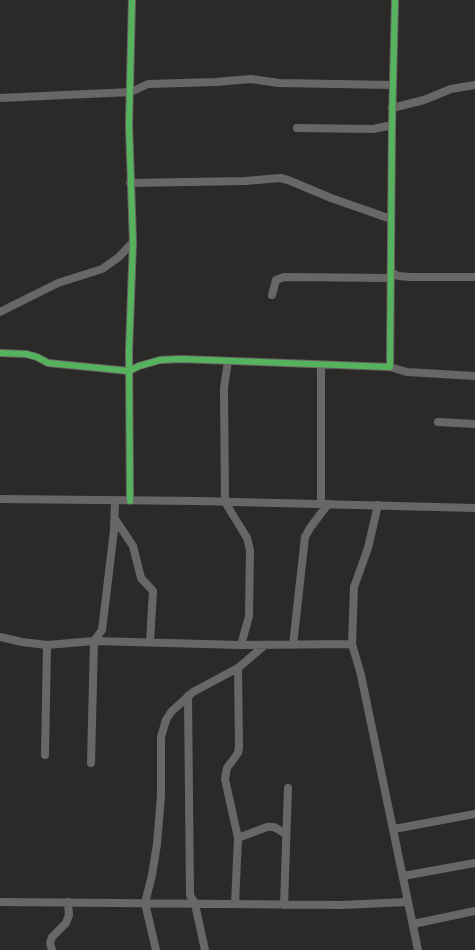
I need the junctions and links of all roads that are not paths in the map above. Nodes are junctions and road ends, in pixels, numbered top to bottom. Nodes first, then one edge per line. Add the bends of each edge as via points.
1 (132, 0) edge
2 (396, 0) edge
3 (393, 85) junction
4 (475, 85) edge
5 (131, 92) junction
6 (0, 98) edge
7 (392, 108) junction
8 (392, 125) junction
9 (297, 128) dead end
10 (130, 183) junction
11 (391, 219) junction
12 (132, 242) junction
13 (391, 275) junction
14 (475, 277) edge
15 (272, 295) dead end
16 (0, 312) edge
17 (0, 353) edge
18 (228, 361) junction
19 (321, 366) junction
20 (390, 367) junction
21 (129, 371) junction
22 (475, 376) edge
23 (438, 422) dead end
24 (475, 424) edge
25 (0, 499) edge
26 (116, 501) junction
27 (130, 501) junction
28 (225, 502) junction
29 (324, 504) junction
30 (378, 505) junction
31 (475, 508) edge
32 (115, 518) junction
33 (0, 637) edge
34 (94, 641) junction
35 (150, 642) junction
36 (352, 644) junction
37 (47, 645) junction
38 (241, 645) junction
39 (265, 645) junction
40 (294, 646) junction
41 (238, 668) junction
42 (188, 696) junction
43 (45, 755) dead end
44 (91, 763) dead end
45 (288, 788) dead end
46 (475, 814) edge
47 (394, 829) junction
48 (286, 834) junction
49 (238, 838) junction
50 (475, 863) edge
51 (403, 876) junction
52 (0, 902) edge
53 (68, 902) junction
54 (408, 902) junction
55 (145, 903) junction
56 (195, 904) junction
57 (235, 904) junction
58 (284, 905) junction
59 (475, 912) edge
60 (413, 924) junction
61 (52, 950) edge
62 (156, 950) edge
63 (205, 950) edge
64 (418, 950) edge

1 - 5 street
2 - 3 street
3 - 5 street via 279,83 251,79 148,84
3 - 7 street
4 - 7 street via 452,89 424,100
5 - 6 street
5 - 10 street
7 - 8 street
8 - 9 street via 373,129
8 - 11 street
10 - 11 street via 280,178
10 - 12 street
11 - 13 street
12 - 16 street via 119,257 102,269 58,283
12 - 21 street
13 - 14 street
13 - 15 street via 284,277 276,280
13 - 20 street
17 - 21 street via 26,354 44,362
18 - 19 street
18 - 21 street via 160,360
18 - 28 street via 224,388
19 - 20 street
19 - 29 street
20 - 22 street via 407,372
21 - 27 street
23 - 24 street
25 - 26 street
26 - 27 street
26 - 32 street
27 - 28 street
28 - 29 street
28 - 38 street via 247,538 250,550 249,616
29 - 30 street
29 - 40 street via 305,538
30 - 31 street
30 - 36 street via 368,548 354,587
32 - 34 street via 102,630
32 - 35 street via 133,546 141,578 153,591
33 - 37 street
34 - 35 street
34 - 37 street
34 - 44 street
35 - 38 street
36 - 40 street
36 - 47 street
37 - 43 street
38 - 39 street
39 - 40 street
39 - 41 street
41 - 42 street
41 - 49 street via 239,747 238,753 227,768 225,779
42 - 55 street via 171,712 163,729 157,844
42 - 56 street via 189,886
45 - 48 street
46 - 47 street
47 - 51 street
48 - 49 street via 280,829 267,827
48 - 58 street
49 - 57 street
50 - 51 street
51 - 54 street
52 - 53 street
53 - 55 street
53 - 61 street via 69,915 66,923 52,937
54 - 58 street
54 - 60 street
55 - 56 street
55 - 62 street
56 - 57 street
56 - 63 street
57 - 58 street
59 - 60 street
60 - 64 street

